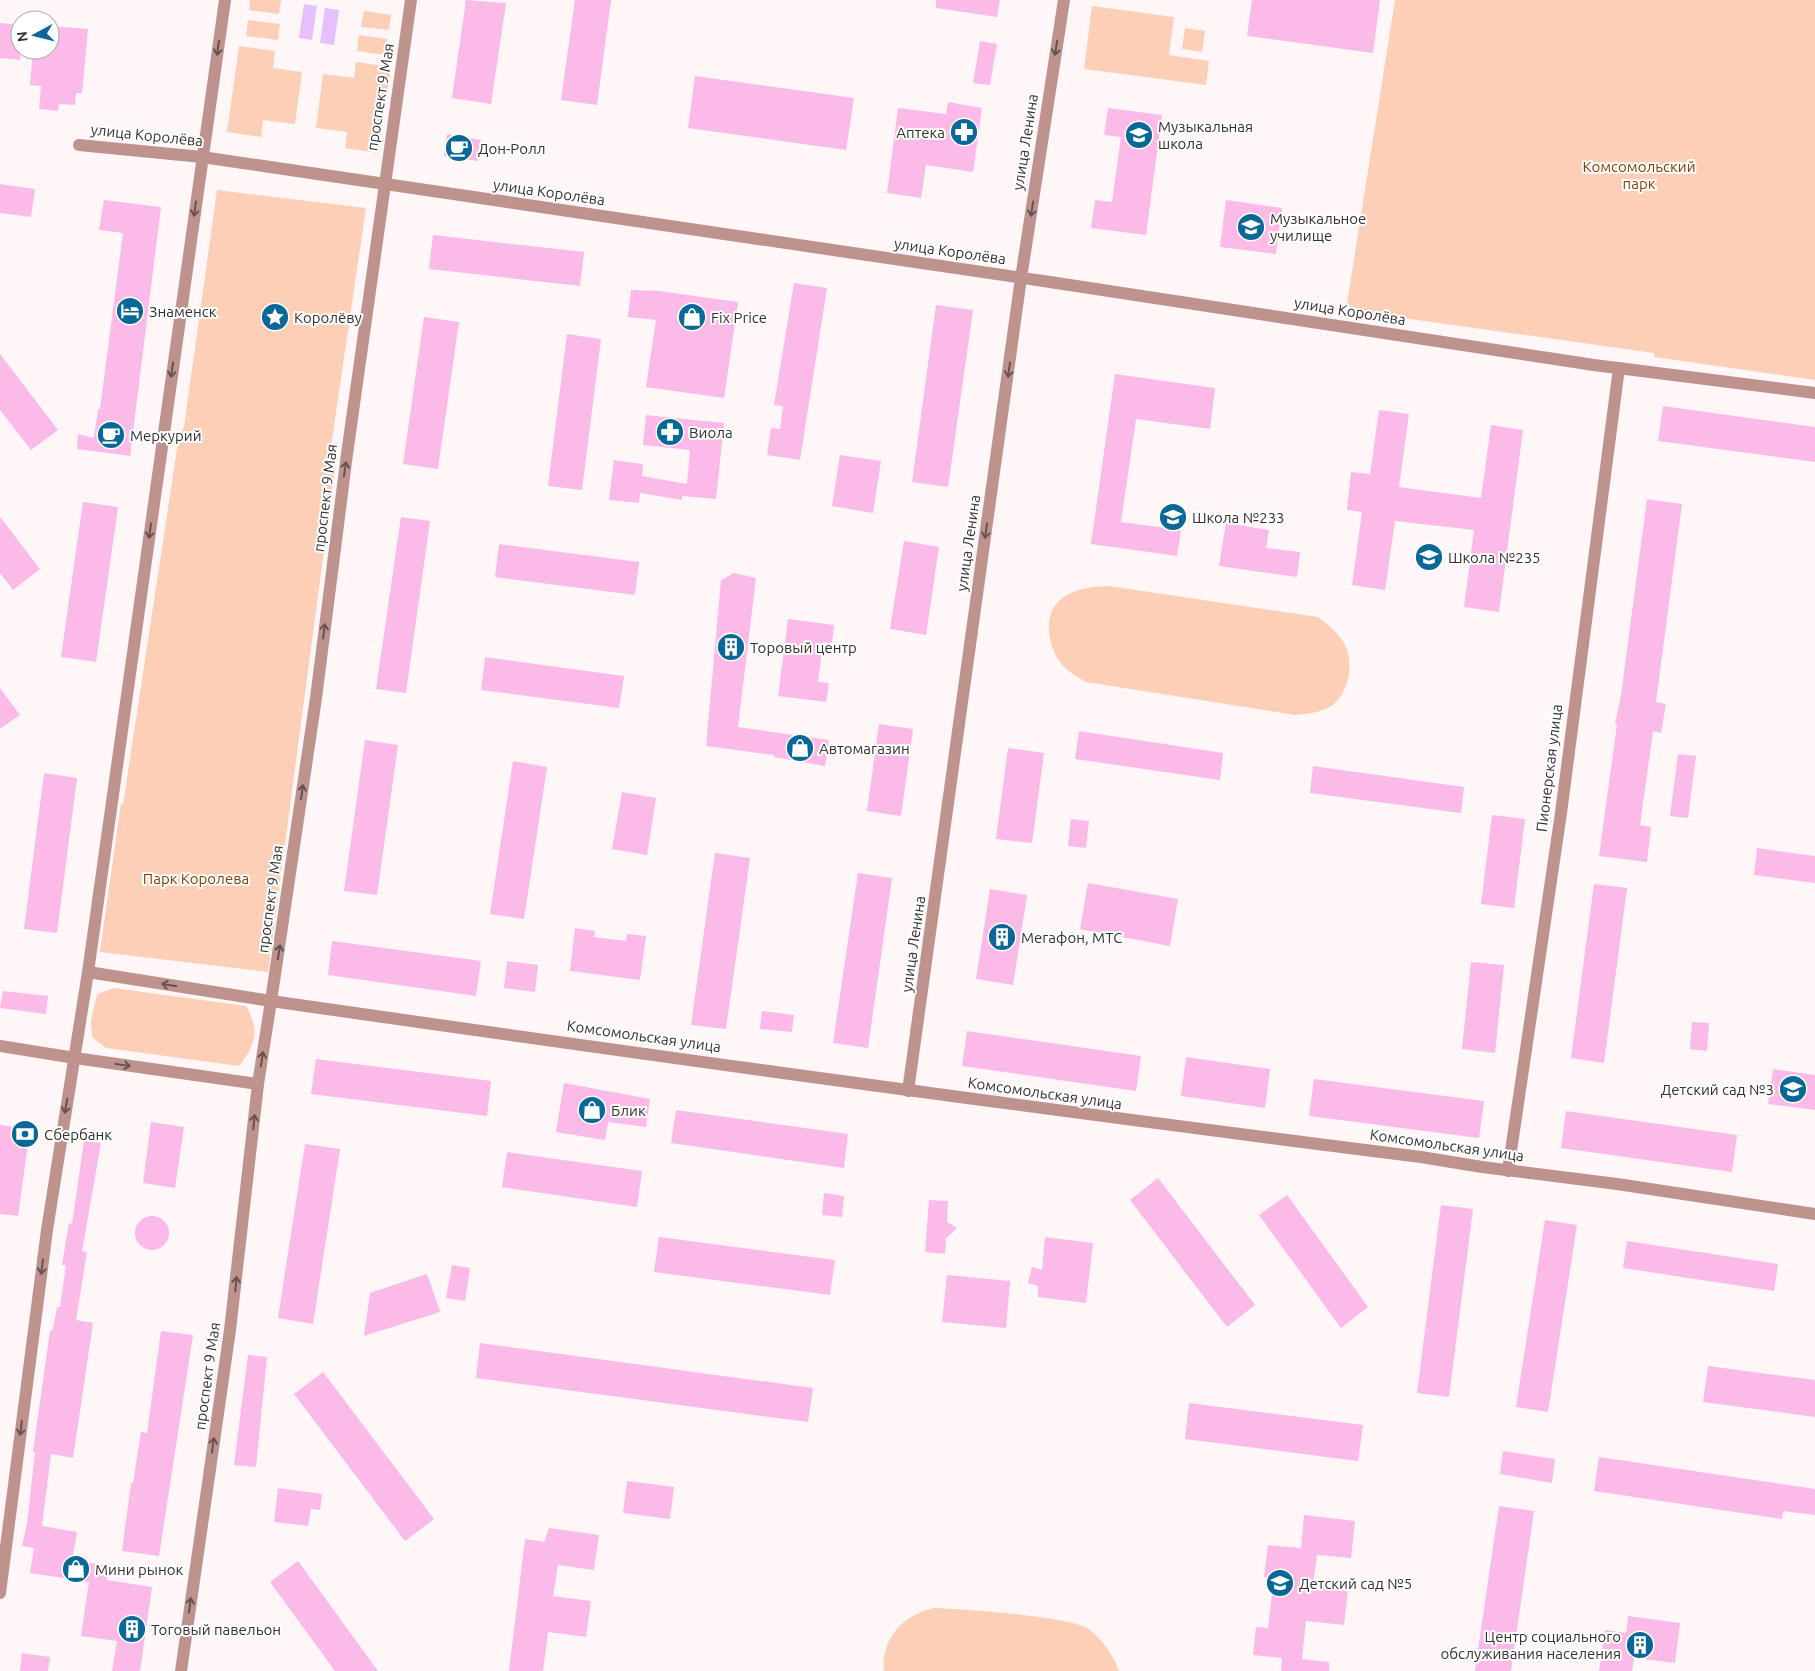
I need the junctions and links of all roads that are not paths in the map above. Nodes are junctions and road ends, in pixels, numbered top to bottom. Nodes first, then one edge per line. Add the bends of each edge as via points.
1 (224, 0) edge
2 (411, 0) edge
3 (1064, 0) edge
4 (79, 145) dead end
5 (202, 157) junction
6 (384, 184) junction
7 (1021, 278) junction
8 (1618, 368) junction
9 (1815, 393) edge
10 (88, 972) junction
11 (271, 1001) junction
12 (0, 1046) edge
13 (74, 1058) junction
14 (258, 1084) junction
15 (908, 1091) junction
16 (1508, 1171) junction
17 (1815, 1214) edge
18 (0, 1593) edge
19 (181, 1671) edge

1 -> 5 street
2 - 6 street, проспект 9 Мая
3 -> 7 street, улица Ленина
4 - 5 street, улица Королёва
5 - 6 street, улица Королёва
5 -> 10 street
6 - 7 street, улица Королёва
11 -> 6 street, проспект 9 Мая via 316,698
7 - 8 street, улица Королёва
7 -> 15 street, улица Ленина
8 - 9 street, улица Королёва
8 - 16 street, Пионерская улица via 1561,813
11 -> 10 street, Комсомольская улица
10 - 13 street
14 -> 11 street, проспект 9 Мая
11 - 15 street, Комсомольская улица
12 - 13 street
13 -> 14 street
13 -> 18 street via 47,1230
19 -> 14 street, проспект 9 Мая via 230,1330
15 - 16 street, Комсомольская улица
16 - 17 street, Комсомольская улица

